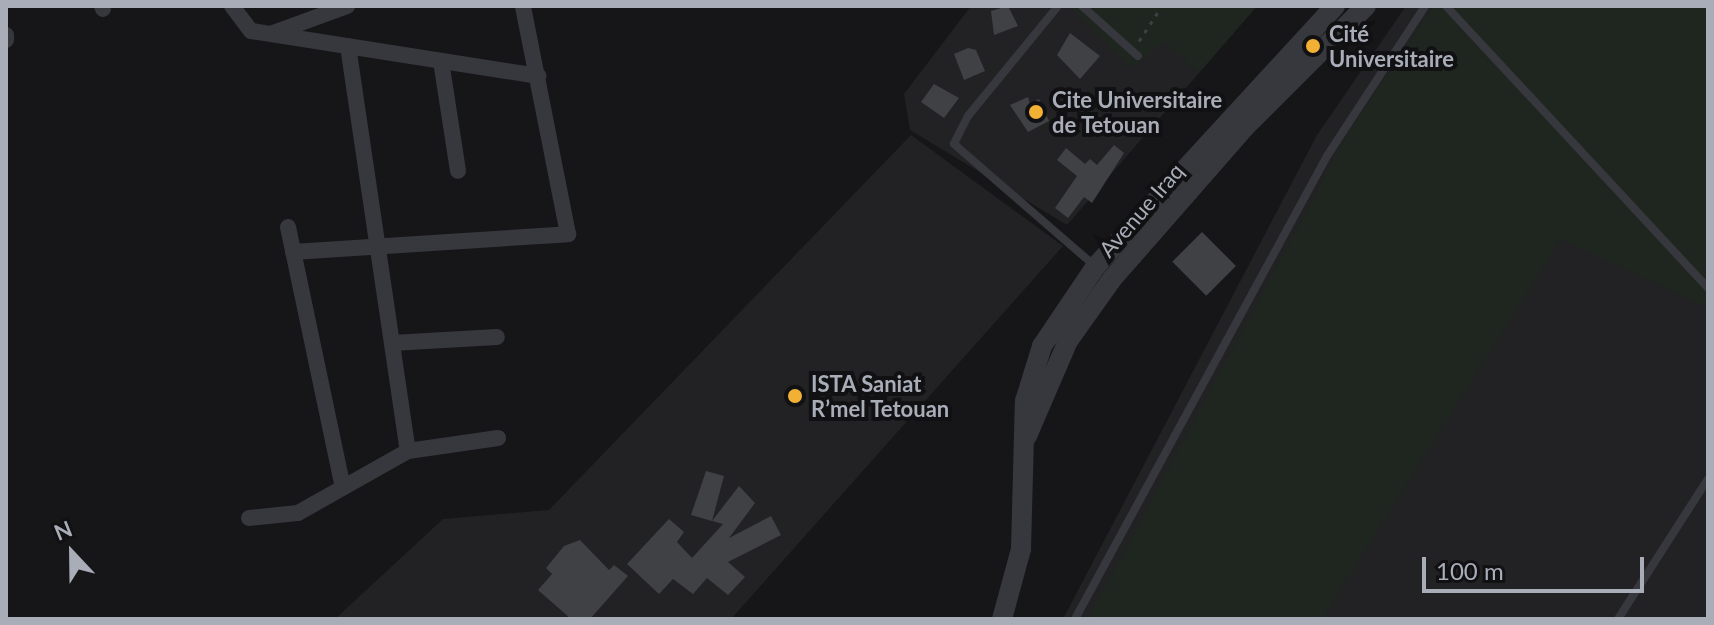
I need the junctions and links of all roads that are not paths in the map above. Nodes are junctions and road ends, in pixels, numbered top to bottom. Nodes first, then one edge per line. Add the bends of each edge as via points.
1 (232, 6) edge
2 (347, 6) edge
3 (523, 6) edge
4 (1058, 6) edge
5 (1082, 6) edge
6 (1335, 6) edge
7 (1366, 6) edge
8 (1425, 6) edge
9 (1446, 6) edge
10 (269, 34) junction
11 (348, 46) junction
12 (1134, 52) road end
13 (441, 61) junction
14 (538, 76) junction
15 (458, 171) dead end
16 (288, 227) dead end
17 (378, 247) junction
18 (293, 252) junction
19 (1096, 266) junction
20 (1708, 288) edge
21 (497, 337) dead end
22 (392, 343) junction
23 (498, 438) dead end
24 (1025, 439) junction
25 (408, 451) junction
26 (1708, 479) edge
27 (343, 487) junction
28 (249, 518) dead end
29 (1002, 619) edge
30 (1075, 619) edge
31 (1618, 619) edge

1 - 10 street via 251,31
2 - 10 street
3 - 14 street
4 - 19 lane via 968,116 954,144
5 - 12 lane
6 - 19 street, Avenue Iraq
7 - 24 street, Avenue Iraq via 1245,127 1112,279 1068,341
8 - 30 lane via 1327,156
9 - 20 lane
10 - 11 street
11 - 13 street
11 - 17 street
13 - 14 street
13 - 15 street
14 - 17 street via 568,234
16 - 18 street
17 - 18 street
17 - 22 street
18 - 27 street
19 - 24 street, Avenue Iraq via 1036,361 1025,401
21 - 22 street
22 - 25 street
23 - 25 street
24 - 29 street, Avenue Iraq via 1021,549
25 - 27 street
26 - 31 lane
27 - 28 street via 285,518

